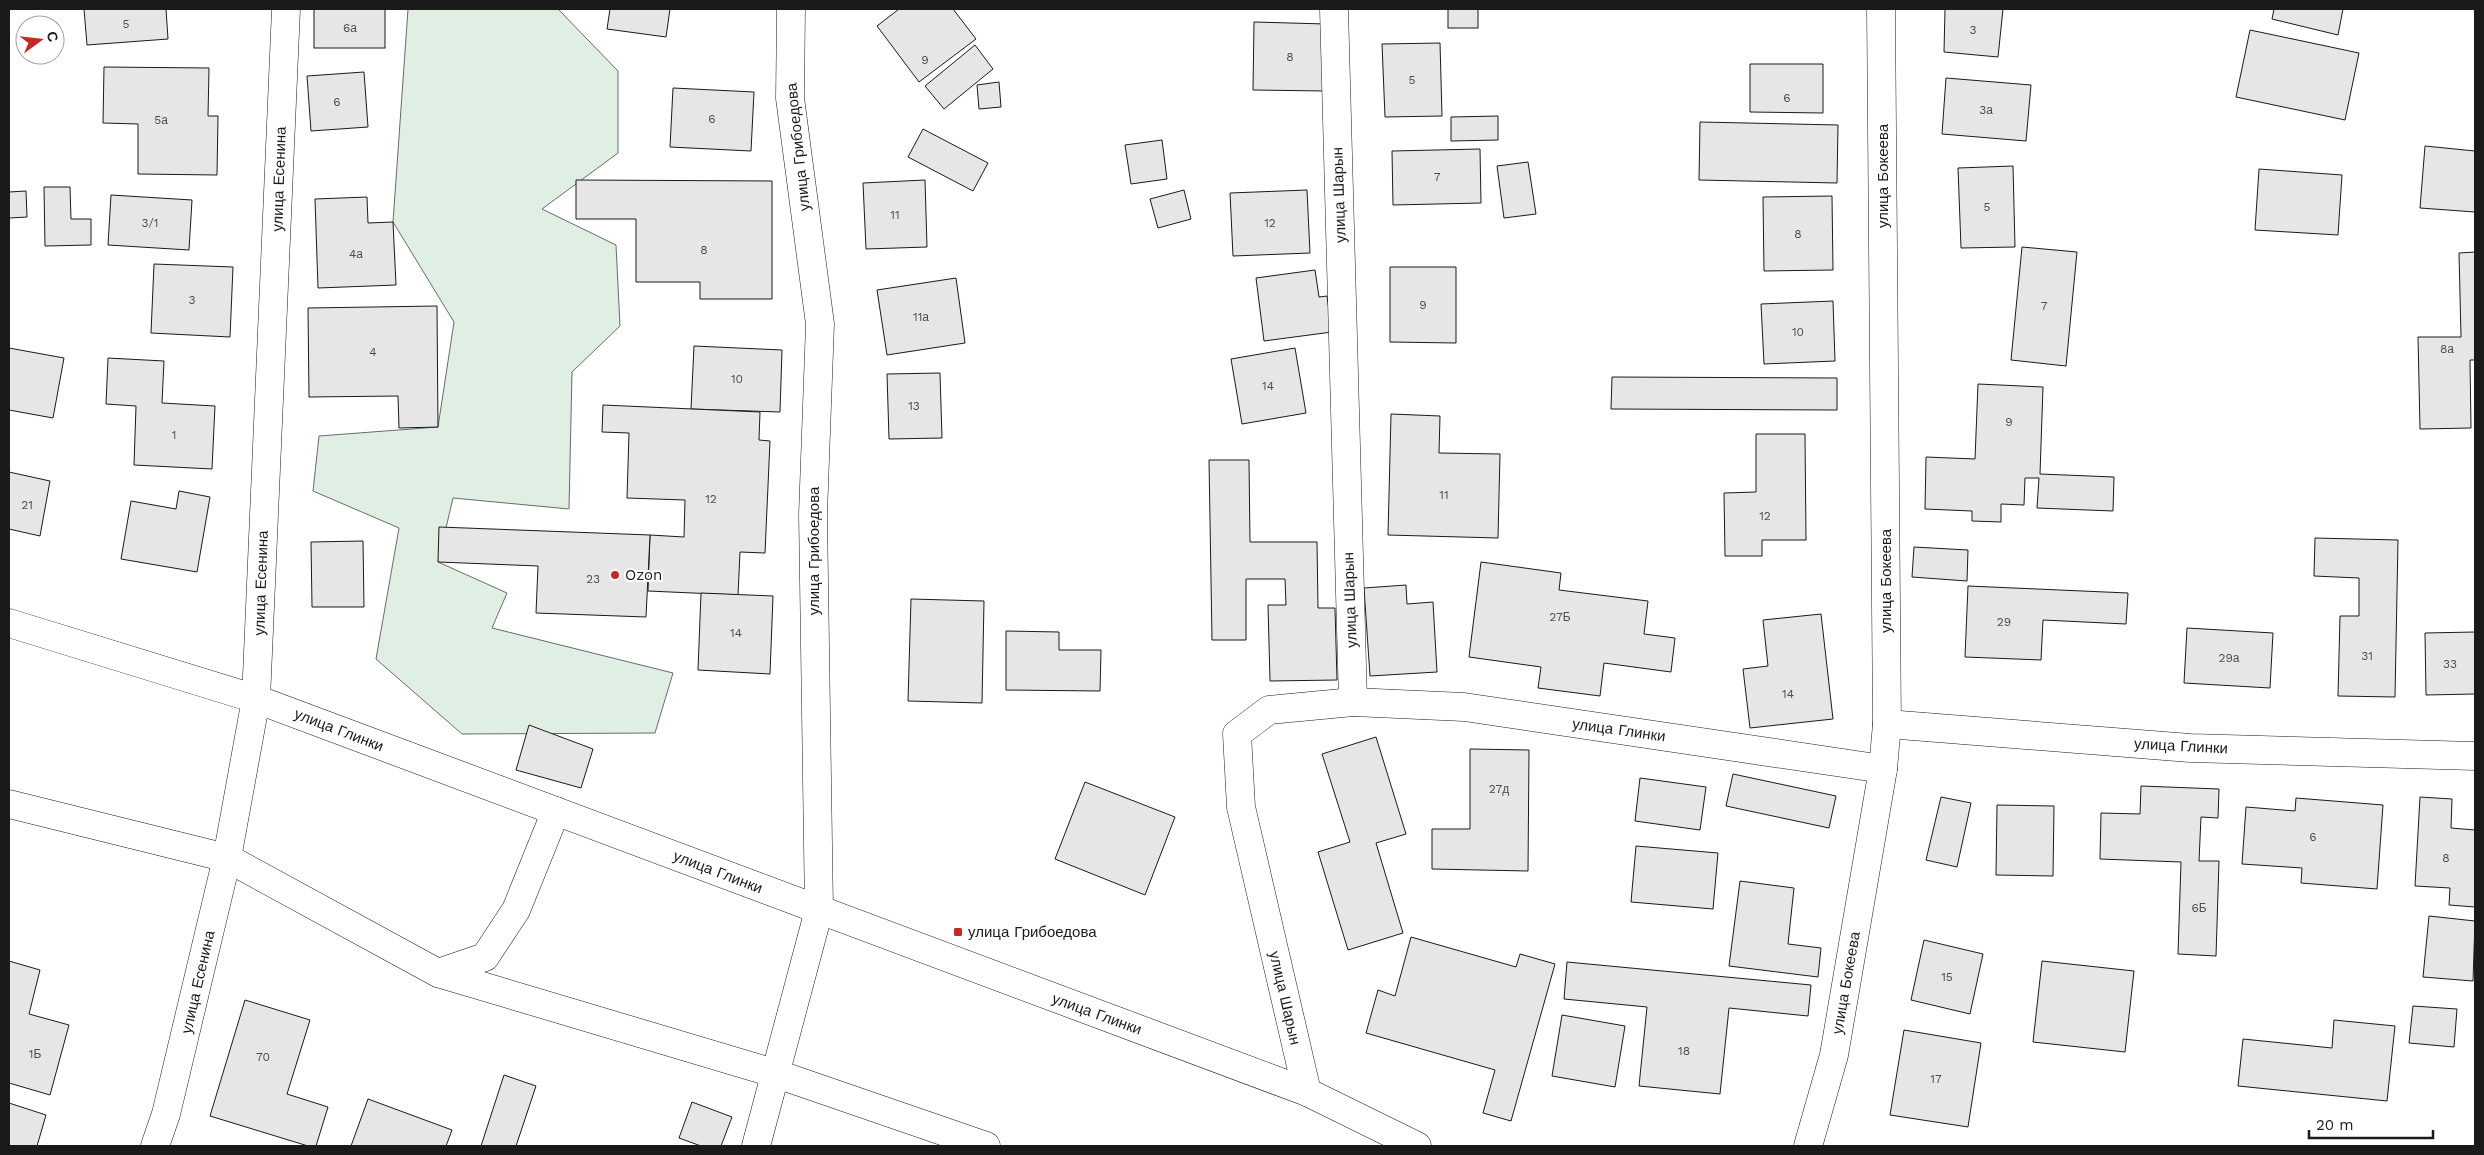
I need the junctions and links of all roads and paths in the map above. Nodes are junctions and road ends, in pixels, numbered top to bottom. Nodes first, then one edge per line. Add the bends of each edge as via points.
1 (286, 9) edge
2 (791, 9) edge
3 (1334, 9) edge
4 (1881, 9) edge
5 (9, 623) edge
6 (256, 699) junction
7 (1353, 702) junction
8 (1887, 724) junction
9 (2475, 756) edge
10 (1883, 769) junction
11 (9, 804) edge
12 (556, 811) junction
13 (227, 858) junction
14 (819, 910) junction
15 (438, 973) junction
16 (777, 1074) junction
17 (1307, 1092) junction
18 (155, 1146) edge
19 (756, 1146) edge
20 (986, 1146) edge
21 (1417, 1146) edge
22 (1808, 1146) edge

1 - 6 street, улица Есенина
2 - 14 street, улица Грибоедова via 790,98 820,324 813,514
3 - 7 street, улица Шарын
4 - 8 street, улица Бокеева
5 - 6 street, улица Глинки
6 - 12 street, улица Глинки
6 - 13 street, улица Есенина
7 - 10 street, улица Глинки via 1464,707
7 - 17 street, улица Шарын via 1269,710 1237,734 1241,807
8 - 9 street, улица Глинки via 2190,748
8 - 10 street, улица Бокеева
10 - 22 street, улица Бокеева via 1834,1056
11 - 13 street
12 - 14 street, улица Глинки
12 - 15 street via 516,910 485,957
13 - 15 street
13 - 18 street, улица Есенина via 166,1114
14 - 16 street, улица Грибоедова
14 - 17 street, улица Глинки
15 - 16 street
16 - 19 street, улица Грибоедова
16 - 20 street
17 - 21 street, улица Глинки

